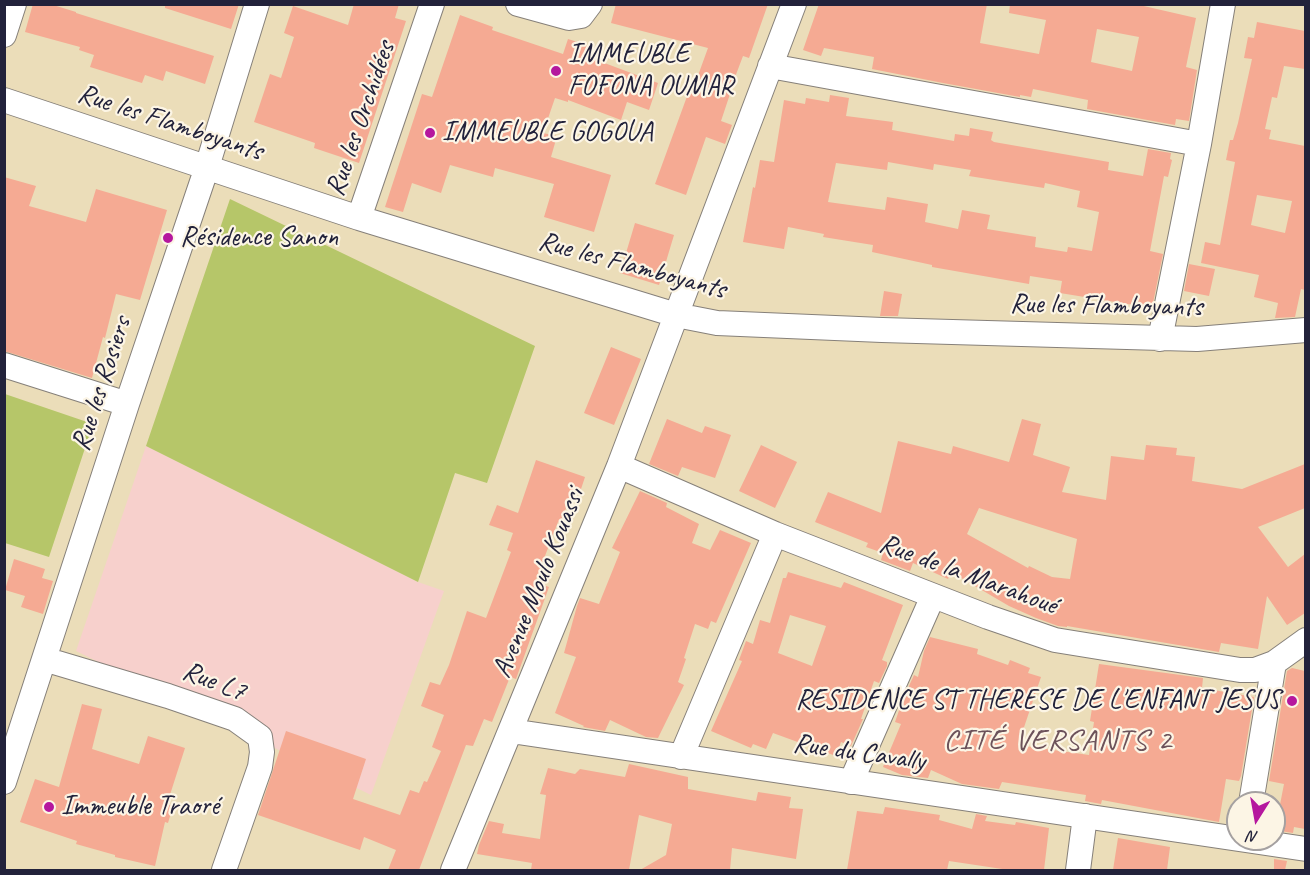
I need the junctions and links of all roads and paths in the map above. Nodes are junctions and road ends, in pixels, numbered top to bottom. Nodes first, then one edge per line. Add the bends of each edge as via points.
1 (14, 4) edge
2 (257, 4) edge
3 (432, 4) edge
4 (518, 4) edge
5 (590, 4) edge
6 (794, 4) edge
7 (1223, 4) edge
8 (4, 35) edge
9 (770, 66) junction
10 (4, 100) edge
11 (1198, 144) junction
12 (207, 166) junction
13 (359, 218) junction
14 (676, 315) junction
15 (1305, 330) edge
16 (1160, 339) junction
17 (4, 365) edge
18 (127, 404) junction
19 (619, 466) junction
20 (775, 534) junction
21 (933, 596) junction
22 (1305, 640) edge
23 (44, 659) junction
24 (1274, 663) junction
25 (511, 731) junction
26 (681, 757) junction
27 (4, 782) edge
28 (851, 782) junction
29 (1253, 791) edge
30 (1085, 816) junction
31 (1226, 837) edge
32 (1286, 846) edge
33 (1305, 849) edge
34 (224, 870) edge
35 (453, 870) edge
36 (1078, 870) edge

1 - 8 street
2 - 12 street, Rue les Rosiers
3 - 13 street, Rue les Orchidées
4 - 5 street via 569,18 581,16
6 - 9 street, Avenue Moulo Kouassi
7 - 11 street
9 - 11 street
9 - 14 street, Avenue Moulo Kouassi
10 - 12 street, Rue les Flamboyants
11 - 16 street
12 - 13 street, Rue les Flamboyants
12 - 18 street, Rue les Rosiers
13 - 14 street, Rue les Flamboyants
14 - 16 street, Rue les Flamboyants via 766,326
14 - 19 street, Avenue Moulo Kouassi
15 - 16 street, Rue les Flamboyants
17 - 18 street
18 - 23 street, Rue les Rosiers
19 - 20 street, Rue de la Marahoué
19 - 25 street, Avenue Moulo Kouassi
20 - 21 street, Rue de la Marahoué
20 - 26 street
21 - 24 street, Rue de la Marahoué via 1055,640 1240,670 1255,670
21 - 28 street
22 - 24 street, Rue de la Marahoué
23 - 27 street, Rue les Rosiers
23 - 34 street, Rue L7 via 224,715 260,737 260,767
24 - 29 street
25 - 26 street, Rue du Cavally
25 - 35 street, Avenue Moulo Kouassi
26 - 28 street, Rue du Cavally
28 - 30 street, Rue du Cavally
30 - 31 street, Rue du Cavally
30 - 36 street
32 - 33 street, Rue du Cavally

